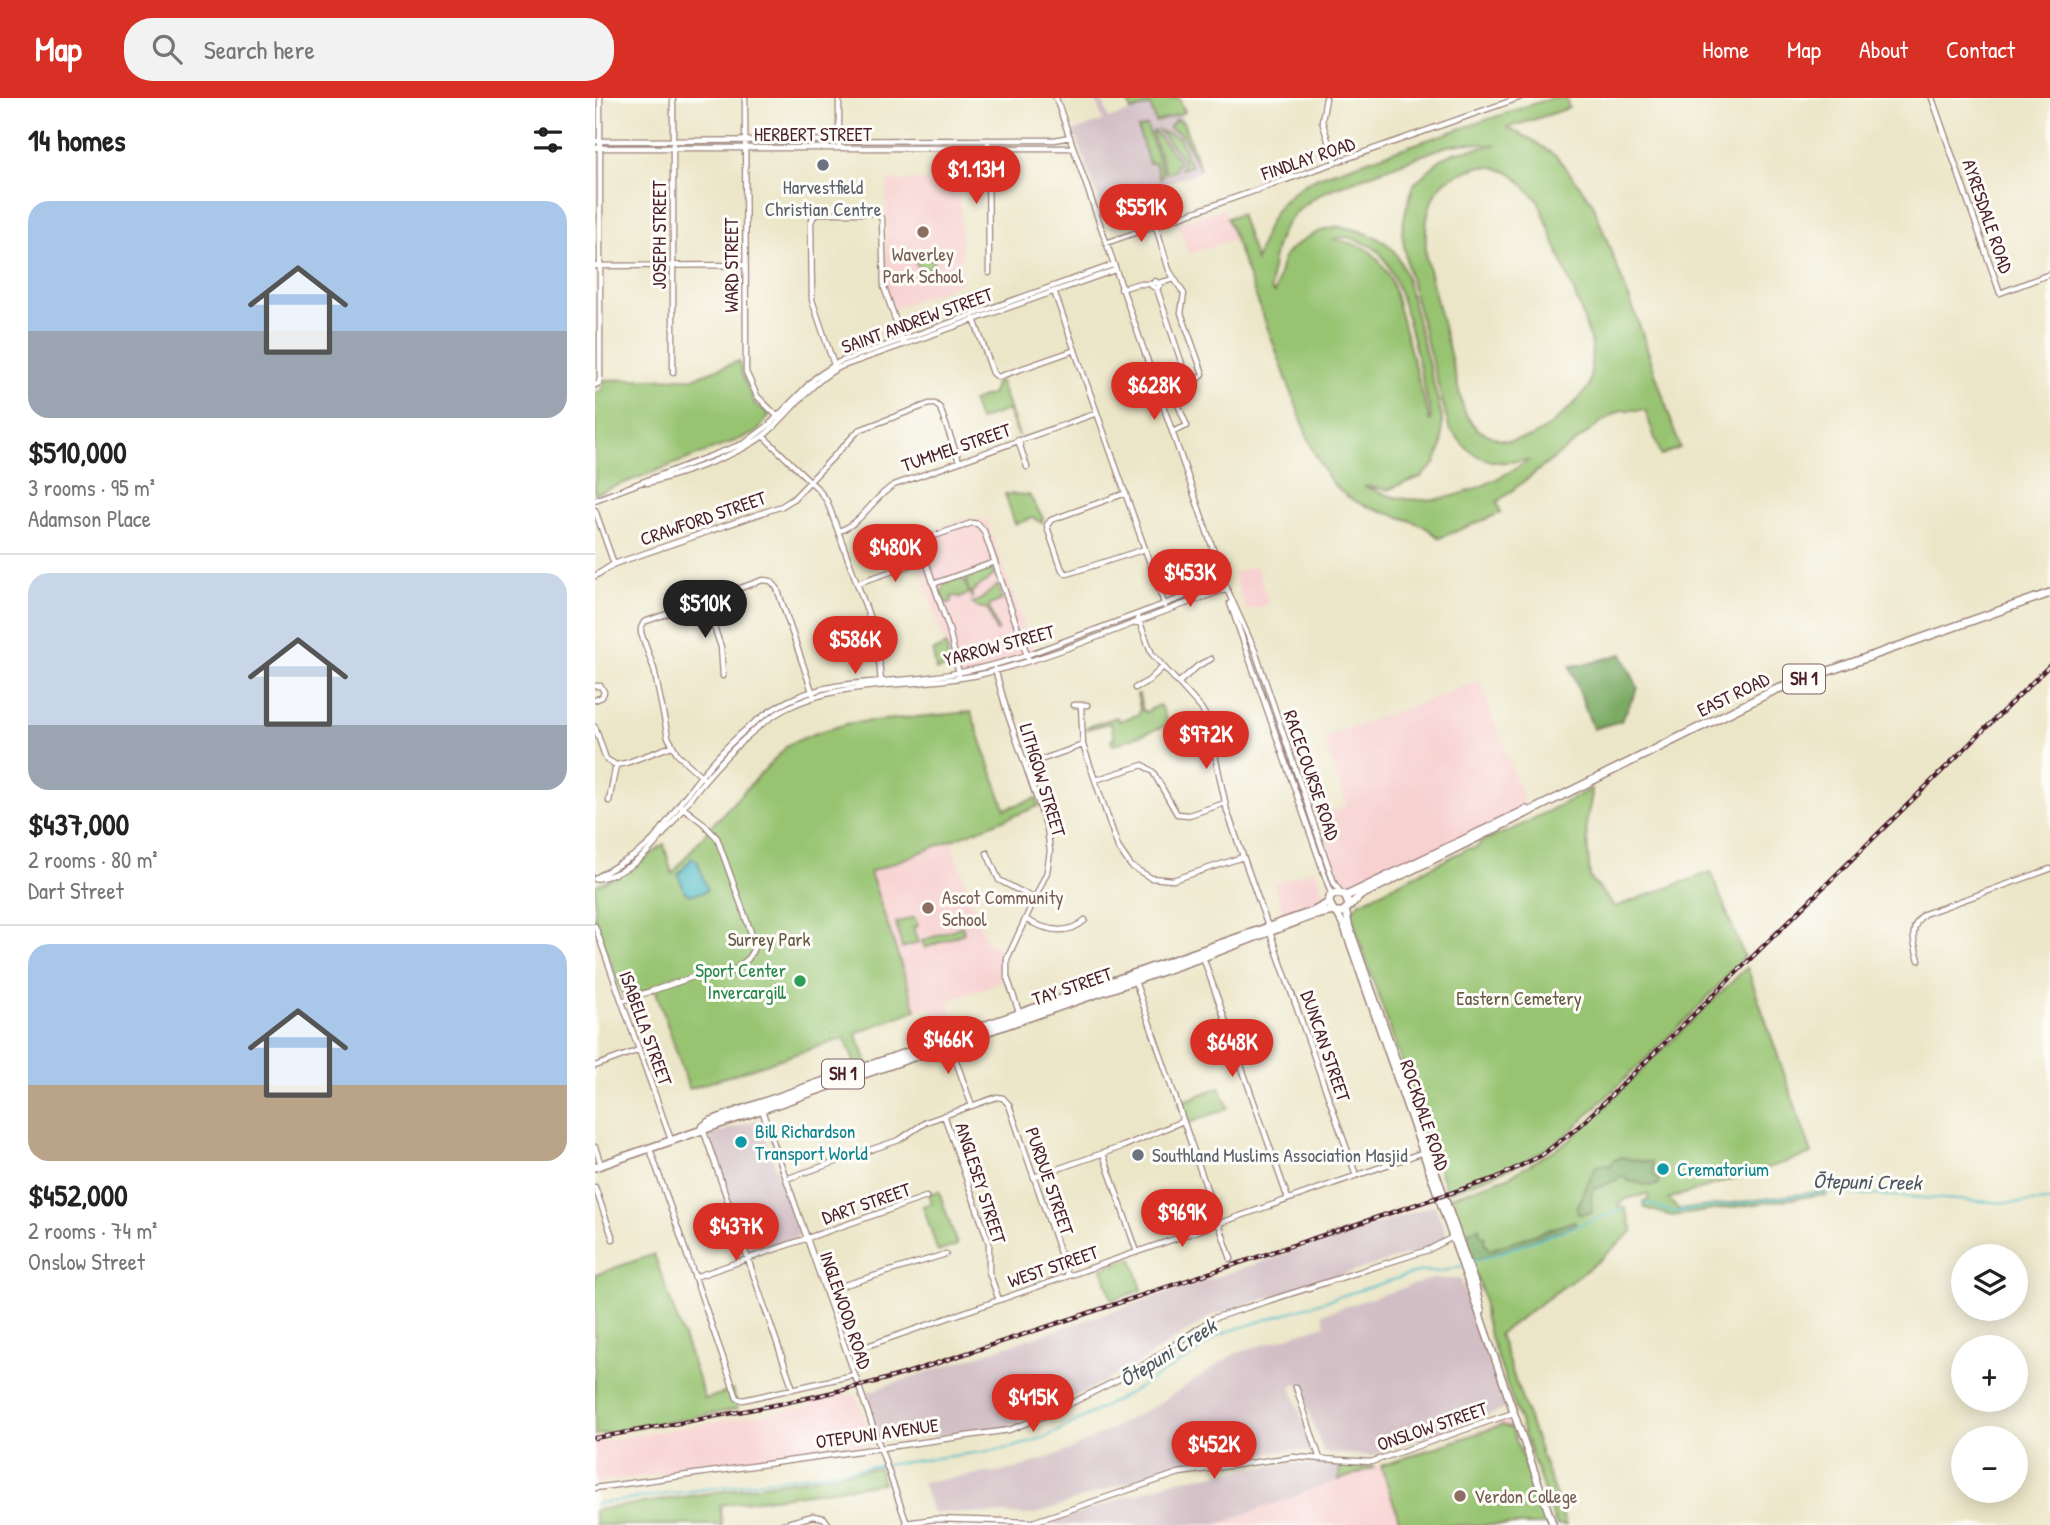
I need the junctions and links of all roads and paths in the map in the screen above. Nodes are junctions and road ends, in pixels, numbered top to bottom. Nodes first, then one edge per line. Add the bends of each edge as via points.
1 (600, 98) edge
2 (673, 98) edge
3 (745, 98) edge
4 (839, 98) edge
5 (1056, 98) edge
6 (1326, 98) edge
7 (1519, 98) edge
8 (1932, 98) edge
9 (1070, 137) junction
10 (839, 140) junction
11 (915, 140) junction
12 (989, 140) junction
13 (597, 141) edge
14 (673, 141) junction
15 (745, 141) junction
16 (598, 148) edge
17 (673, 148) junction
18 (745, 148) junction
19 (839, 148) junction
20 (915, 148) junction
21 (989, 148) junction
22 (1073, 148) junction
23 (1335, 163) junction
24 (1156, 226) junction
25 (1106, 243) junction
26 (598, 265) edge
27 (673, 265) junction
28 (745, 265) junction
29 (1114, 267) junction
30 (989, 273) dead end
31 (2050, 274) edge
32 (1174, 279) junction
33 (1158, 286) junction
34 (1054, 289) junction
35 (1121, 289) junction
36 (973, 317) junction
37 (903, 342) junction
38 (1075, 351) junction
39 (835, 367) junction
40 (673, 372) dead end
41 (1187, 379) junction
42 (596, 385) edge
43 (1097, 413) junction
44 (779, 418) junction
45 (1171, 432) junction
46 (761, 435) junction
47 (1018, 440) junction
48 (959, 461) junction
49 (1027, 467) dead end
50 (810, 481) junction
51 (1126, 493) junction
52 (595, 500) edge
53 (595, 510) edge
54 (839, 531) junction
55 (1145, 549) junction
56 (925, 560) junction
57 (995, 562) junction
58 (614, 564) junction
59 (595, 576) edge
60 (1224, 582) junction
61 (857, 583) junction
62 (933, 584) junction
63 (1227, 589) junction
64 (2050, 593) edge
65 (705, 601) junction
66 (1166, 607) junction
67 (1138, 617) junction
68 (1028, 658) junction
69 (1212, 659) dead end
70 (995, 667) junction
71 (1163, 667) junction
72 (723, 676) dead end
73 (959, 676) junction
74 (1265, 681) junction
75 (1178, 683) junction
76 (881, 684) junction
77 (1258, 684) junction
78 (595, 686) edge
79 (1135, 688) dead end
80 (813, 694) junction
81 (595, 700) edge
82 (1074, 705) dead end
83 (595, 727) edge
84 (1083, 745) junction
85 (672, 746) junction
86 (616, 765) junction
87 (1025, 765) junction
88 (703, 778) junction
89 (1095, 780) junction
90 (1556, 798) junction
91 (609, 801) dead end
92 (1225, 803) junction
93 (681, 807) junction
94 (987, 853) dead end
95 (1243, 857) junction
96 (2050, 869) edge
97 (595, 879) edge
98 (1343, 894) junction
99 (1035, 899) junction
100 (1338, 906) junction
101 (1025, 919) junction
102 (1085, 920) dead end
103 (595, 926) edge
104 (1270, 930) junction
105 (1202, 953) junction
106 (1919, 961) dead end
107 (1133, 977) junction
108 (622, 1001) junction
109 (1020, 1017) junction
110 (950, 1041) junction
111 (639, 1050) junction
112 (595, 1066) edge
113 (972, 1106) junction
114 (761, 1107) junction
115 (944, 1115) junction
116 (1183, 1121) junction
117 (702, 1128) junction
118 (671, 1140) junction
119 (595, 1147) edge
120 (650, 1147) junction
121 (1424, 1151) junction
122 (1103, 1154) junction
123 (598, 1166) edge
124 (1356, 1175) junction
125 (1034, 1177) junction
126 (786, 1179) junction
127 (595, 1187) edge
128 (926, 1197) dead end
129 (1288, 1199) junction
130 (1219, 1223) junction
131 (1454, 1236) junction
132 (807, 1238) junction
133 (613, 1239) dead end
134 (1137, 1252) junction
135 (946, 1254) dead end
136 (748, 1258) junction
137 (1231, 1259) dead end
138 (1068, 1276) junction
139 (695, 1277) junction
140 (825, 1291) junction
141 (999, 1300) junction
142 (847, 1353) junction
143 (854, 1375) junction
144 (1296, 1387) dead end
145 (793, 1389) junction
146 (1513, 1413) junction
147 (879, 1447) junction
148 (1320, 1459) junction
149 (595, 1488) edge
150 (907, 1524) edge
151 (781, 1525) edge
152 (829, 1525) edge
153 (1553, 1525) edge

1 - 13 street
2 - 14 street, JOSEPH STREET
3 - 15 street, WARD STREET
4 - 10 street
5 - 9 street, RACECOURSE ROAD
6 - 23 street via 1322,121
7 - 23 street, FINDLAY ROAD
8 - 31 street, AYRESDALE ROAD via 2000,293
9 - 12 street, HERBERT STREET
9 - 22 street, RACECOURSE ROAD
10 - 11 street, HERBERT STREET
10 - 15 street, HERBERT STREET
10 - 19 street
11 - 12 street, HERBERT STREET
11 - 20 street
12 - 21 street
13 - 14 street, HERBERT STREET
13 - 16 street
14 - 15 street, HERBERT STREET
14 - 17 street, JOSEPH STREET
15 - 18 street, WARD STREET
16 - 17 street, HERBERT STREET
16 - 26 street
17 - 18 street, HERBERT STREET
17 - 27 street, JOSEPH STREET
18 - 19 street, HERBERT STREET
18 - 28 street, WARD STREET
19 - 20 street, HERBERT STREET
20 - 21 street, HERBERT STREET
21 - 22 street, HERBERT STREET
21 - 30 street
22 - 25 street, RACECOURSE ROAD
23 - 24 street, FINDLAY ROAD
24 - 25 street, FINDLAY ROAD
24 - 32 street
25 - 29 street, RACECOURSE ROAD
26 - 27 street
26 - 42 street via 600,379
27 - 28 street
27 - 40 street, JOSEPH STREET
28 - 44 street, WARD STREET via 746,372 757,396
29 - 34 street, SAINT ANDREW STREET
29 - 35 street, RACECOURSE ROAD
32 - 33 street
32 - 41 street via 1184,294 1182,316 1202,372 1199,378
33 - 35 street
33 - 41 street
34 - 36 street, SAINT ANDREW STREET
34 - 38 street
35 - 45 street, RACECOURSE ROAD
36 - 37 street, SAINT ANDREW STREET
36 - 38 street via 993,373 999,377
37 - 39 street, SAINT ANDREW STREET
37 - 39 street via 884,287 883,219 876,213 819,213 811,223 811,296
38 - 43 street
39 - 44 street, SAINT ANDREW STREET
41 - 45 street via 1172,389 1187,425
43 - 47 street, TUMMEL STREET
43 - 51 street
44 - 46 street, SAINT ANDREW STREET
45 - 60 street, RACECOURSE ROAD
46 - 50 street
46 - 52 street, SAINT ANDREW STREET via 731,454
47 - 48 street, TUMMEL STREET
47 - 49 street
48 - 50 street, CRAWFORD STREET via 941,411 929,404 859,430
48 - 54 street, TUMMEL STREET via 890,487 851,526
50 - 54 street via 827,501
50 - 58 street, CRAWFORD STREET via 782,506
51 - 55 street
51 - 55 street via 1051,520 1048,530 1067,575
53 - 58 street
54 - 61 street
55 - 66 street
56 - 57 street via 921,547 925,539 972,523 982,528
56 - 61 street
56 - 62 street
57 - 62 street
57 - 68 street
58 - 59 street, CRAWFORD STREET
60 - 63 street, RACECOURSE ROAD
60 - 66 street, YARROW STREET
61 - 76 street via 878,642
62 - 73 street via 951,634
63 - 66 street, YARROW STREET
63 - 74 street, RACECOURSE ROAD
63 - 77 street, RACECOURSE ROAD
64 - 90 highway, EAST ROAD / SH 1 via 1787,685
65 - 72 street via 721,647
65 - 80 street via 771,581
65 - 85 street via 649,620 641,628
66 - 67 street, YARROW STREET
67 - 68 street, YARROW STREET
67 - 71 street, DUNCAN STREET via 1151,651
68 - 70 street, YARROW STREET
69 - 75 street
70 - 73 street, YARROW STREET
70 - 87 street, LITHGOW STREET
71 - 75 street, DUNCAN STREET
71 - 79 street
73 - 76 street, YARROW STREET
74 - 77 street
74 - 98 street, RACECOURSE ROAD via 1334,883
75 - 92 street, DUNCAN STREET via 1207,718
76 - 80 street, YARROW STREET via 849,683
77 - 100 street, RACECOURSE ROAD
78 - 81 street via 604,692
80 - 88 street, YARROW STREET via 781,705 761,719 727,748
82 - 84 street via 1084,705
83 - 86 street via 607,759
84 - 87 street
84 - 89 street
85 - 86 street
85 - 88 street
86 - 91 street
87 - 99 street, LITHGOW STREET via 1049,839 1048,866
88 - 93 street, YARROW STREET
89 - 92 street via 1143,765 1153,772 1177,814 1189,815
89 - 95 street via 1120,850 1142,874 1173,880
90 - 98 highway, EAST ROAD / SH 1
90 - 100 highway, EAST ROAD / SH 1
92 - 95 street, DUNCAN STREET
93 - 97 street, YARROW STREET via 646,846
93 - 108 street via 717,838 755,946 733,971 697,976
94 - 99 street via 999,880
95 - 104 street, DUNCAN STREET
96 - 106 street via 1924,914 1913,930
98 - 100 highway
98 - 100 highway, SH 1
99 - 101 street, LITHGOW STREET
100 - 104 highway, TAY STREET / SH 1 via 1313,911
100 - 121 main road, ROCKDALE ROAD via 1349,926
101 - 102 street via 1059,930
101 - 109 street, LITHGOW STREET via 1006,964
103 - 108 street, ISABELLA STREET
104 - 105 highway, TAY STREET / SH 1
104 - 124 street, DUNCAN STREET
105 - 107 highway, TAY STREET / SH 1
105 - 129 street
107 - 109 highway, TAY STREET / SH 1
107 - 116 street
108 - 111 street, ISABELLA STREET
109 - 110 highway, TAY STREET / SH 1
110 - 113 street
110 - 114 highway, TAY STREET / SH 1
111 - 112 street
111 - 118 street, ISABELLA STREET
113 - 115 street
113 - 125 street, PURDUE STREET via 1003,1098
114 - 117 highway, TAY STREET / SH 1
114 - 126 street, INGLEWOOD ROAD
115 - 126 street via 898,1140
115 - 141 street, ANGLESEY STREET via 989,1243 989,1272
116 - 122 street
116 - 130 street
117 - 118 highway, TAY STREET / SH 1
117 - 136 street
118 - 120 highway, TAY STREET / SH 1
119 - 123 street
120 - 123 highway, TAY STREET / SH 1
120 - 139 street
121 - 124 street, WEST STREET
121 - 131 main road, ROCKDALE ROAD
122 - 125 street
122 - 134 street
124 - 129 street, WEST STREET
125 - 138 street, PURDUE STREET
126 - 132 street, INGLEWOOD ROAD
127 - 133 street
128 - 132 street, DART STREET
129 - 130 street, WEST STREET
130 - 134 street, WEST STREET
130 - 137 street
131 - 146 main road, ROCKDALE ROAD
131 - 147 street, OTEPUNI AVENUE via 1428,1250 1214,1318 1137,1370 1009,1430
132 - 136 street, DART STREET
132 - 140 street, INGLEWOOD ROAD
134 - 138 street, WEST STREET
135 - 140 street
136 - 139 street, DART STREET
136 - 145 street
138 - 141 street, WEST STREET
139 - 145 street via 736,1396 743,1400
140 - 142 street, INGLEWOOD ROAD
141 - 142 street, WEST STREET
142 - 143 street, INGLEWOOD ROAD
143 - 145 street
143 - 147 street, INGLEWOOD ROAD
144 - 148 street
146 - 148 street, ONSLOW STREET via 1371,1462
146 - 153 main road, ROCKDALE ROAD
147 - 149 street, OTEPUNI AVENUE
147 - 150 street, INGLEWOOD ROAD
148 - 150 street, ONSLOW STREET via 1281,1458 1171,1475 1033,1522 934,1519
151 - 152 street via 813,1516 824,1518

